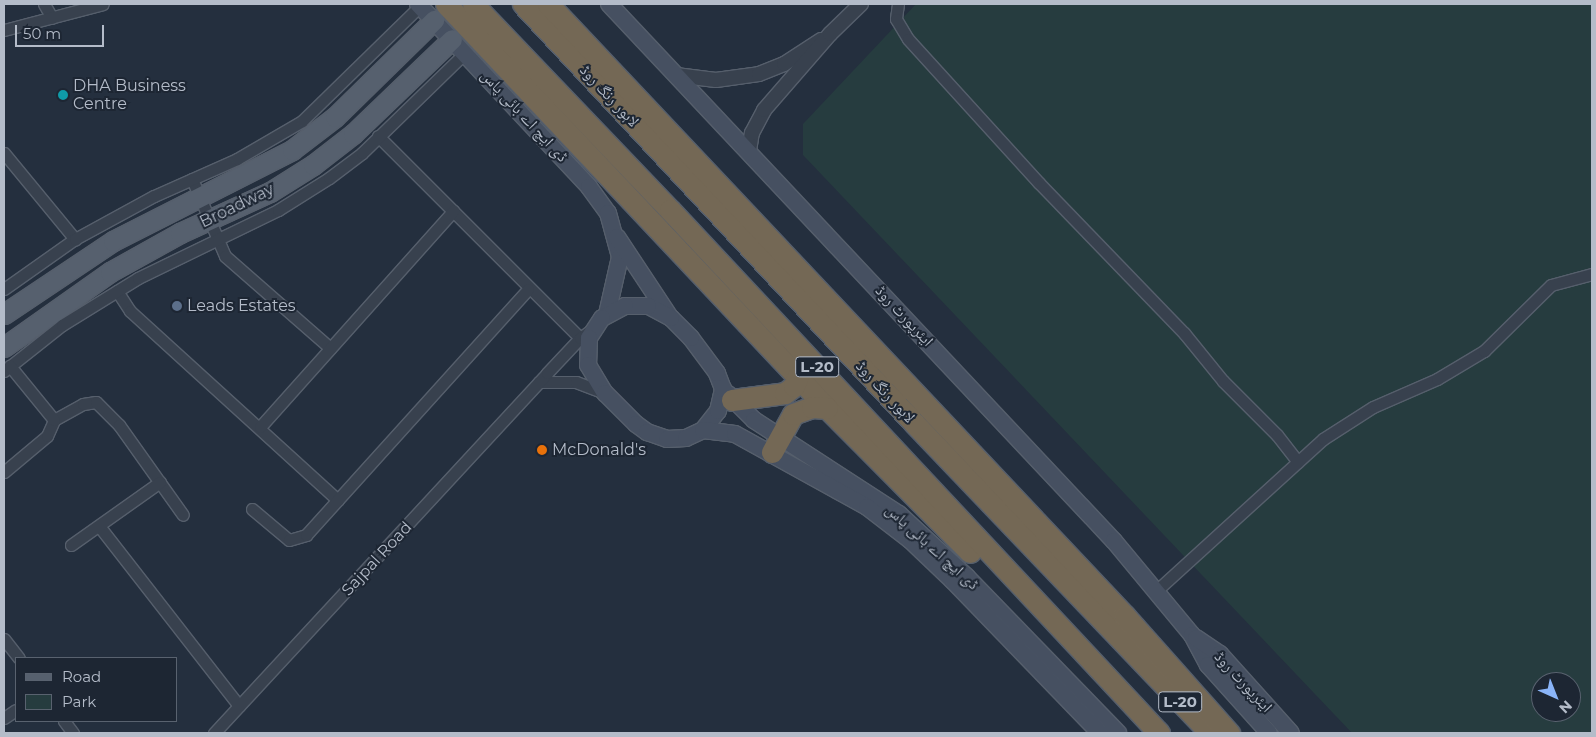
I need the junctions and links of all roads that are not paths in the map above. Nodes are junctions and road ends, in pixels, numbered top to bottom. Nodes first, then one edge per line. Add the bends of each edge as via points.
1 (44, 4) edge
2 (103, 4) edge
3 (473, 4) edge
4 (523, 4) edge
5 (548, 4) edge
6 (609, 4) edge
7 (861, 4) edge
8 (898, 4) edge
9 (419, 5) edge
10 (440, 12) edge
11 (52, 18) junction
12 (4, 30) edge
13 (830, 34) junction
14 (452, 40) junction
15 (465, 53) junction
16 (676, 75) junction
17 (378, 136) junction
18 (749, 151) junction
19 (4, 153) edge
20 (192, 179) junction
21 (199, 198) junction
22 (453, 211) junction
23 (208, 220) junction
24 (216, 238) junction
25 (617, 238) junction
26 (75, 239) junction
27 (1592, 274) edge
28 (4, 289) edge
29 (528, 289) junction
30 (117, 291) junction
31 (4, 314) edge
32 (607, 314) junction
33 (671, 318) junction
34 (586, 334) junction
35 (4, 347) edge
36 (330, 348) junction
37 (7, 368) edge
38 (798, 376) junction
39 (539, 382) junction
40 (605, 393) junction
41 (728, 394) junction
42 (827, 408) junction
43 (54, 420) junction
44 (260, 427) junction
45 (703, 430) junction
46 (776, 445) junction
47 (1298, 462) junction
48 (4, 472) edge
49 (160, 482) junction
50 (338, 500) junction
51 (252, 509) dead end
52 (183, 515) dead end
53 (99, 526) junction
54 (71, 545) dead end
55 (1156, 591) junction
56 (1192, 635) junction
57 (4, 638) edge
58 (17, 657) edge
59 (1086, 657) junction
60 (239, 706) junction
61 (15, 711) edge
62 (4, 718) edge
63 (65, 722) edge
64 (73, 733) edge
65 (214, 733) edge
66 (1100, 733) edge
67 (1118, 733) edge
68 (1159, 733) edge
69 (1210, 733) edge
70 (1229, 733) edge
71 (1269, 733) edge
72 (1291, 733) edge

1 - 11 street
2 - 11 street
3 - 59 highway, لاہور رنگ روڈ / L-20 via 684,224
4 - 69 highway, لاہور رنگ روڈ / L-20 via 907,416
5 - 70 highway via 1125,616
6 - 16 main road, ایئرپورٹ روڈ
7 - 13 street
8 - 47 street via 896,19 908,39 1039,183 1184,333 1223,381 1277,435
9 - 10 main road, ڈی ایچ اے بائی پاس
9 - 20 street via 306,118 266,144
10 - 14 main road, ڈی ایچ اے بائی پاس
10 - 21 main road, Broadway via 307,140 270,164
10 - 38 highway
11 - 12 street
13 - 16 street via 784,64 759,74 716,80
13 - 18 street via 764,110 752,133
14 - 15 main road, ڈی ایچ اے بائی پاس
14 - 23 main road, Broadway via 331,151 270,192
15 - 17 street
15 - 25 main road, ڈی ایچ اے بائی پاس via 598,198
16 - 18 main road, ایئرپورٹ روڈ
17 - 22 street
17 - 24 street via 362,153 309,191 278,210
18 - 55 main road, ایئرپورٹ روڈ
19 - 26 street
20 - 21 street
20 - 26 street
21 - 23 street
21 - 31 main road, Broadway via 164,213 89,255
22 - 29 street
22 - 36 street
23 - 24 street
23 - 35 main road, Broadway via 110,272
24 - 30 street
24 - 36 street via 225,256
25 - 32 main road via 619,266
25 - 33 main road
26 - 28 street
27 - 47 street via 1551,285 1484,352 1437,379 1373,407 1323,439
29 - 34 street
29 - 50 street
30 - 37 street via 62,325
30 - 44 street via 130,311
32 - 33 main road via 625,306 641,305 655,308
32 - 34 main road
33 - 41 main road via 704,354
34 - 39 street, Sajpal Road
34 - 40 main road via 588,365
36 - 44 street
37 - 43 street
38 - 41 highway via 794,386 785,393
38 - 42 highway
39 - 40 street via 576,382
39 - 60 street, Sajpal Road
40 - 45 main road via 636,424 656,437 686,438
41 - 45 main road
41 - 46 main road, ڈی ایچ اے بائی پاس
42 - 46 highway via 812,407 793,414
42 - 59 highway via 1056,640
43 - 48 street via 47,436
43 - 49 street via 83,404 96,402 119,425
44 - 50 street
45 - 46 main road via 735,434
46 - 66 main road via 910,540
46 - 67 main road, ڈی ایچ اے بائی پاس via 877,498 905,519 967,577
47 - 55 street
49 - 52 street
49 - 53 street
50 - 51 street via 297,540 282,536
53 - 54 street
53 - 60 street
55 - 56 main road, ایئرپورٹ روڈ
56 - 71 main road, ایئرپورٹ روڈ via 1208,665
56 - 72 main road, ایئرپورٹ روڈ via 1220,654
57 - 58 street
59 - 68 highway, لاہور رنگ روڈ / L-20
60 - 65 street, Sajpal Road
61 - 62 street
63 - 64 street

